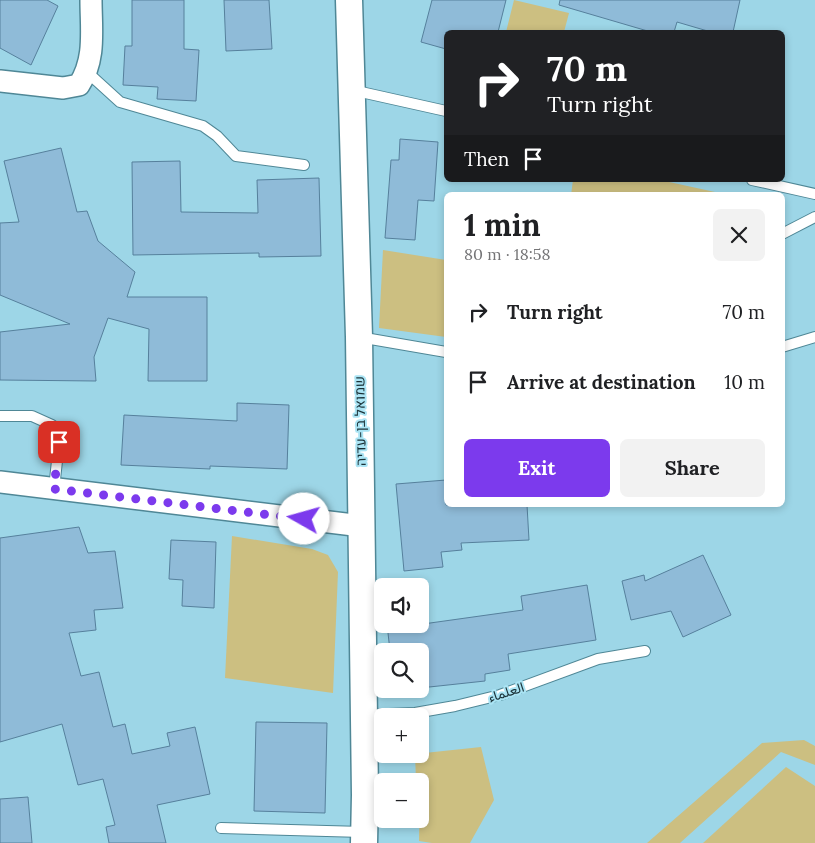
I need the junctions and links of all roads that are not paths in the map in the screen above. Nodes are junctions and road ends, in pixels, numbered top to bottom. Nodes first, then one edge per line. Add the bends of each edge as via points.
1 (91, 0) edge
2 (349, 0) edge
3 (87, 72) junction
4 (0, 81) edge
5 (352, 90) junction
6 (444, 111) edge
7 (304, 165) dead end
8 (761, 182) edge
9 (815, 194) edge
10 (815, 217) edge
11 (785, 232) edge
12 (359, 337) junction
13 (815, 337) edge
14 (785, 346) edge
15 (444, 352) edge
16 (0, 416) edge
17 (0, 482) edge
18 (54, 489) junction
19 (362, 526) junction
20 (645, 650) dead end
21 (363, 715) junction
22 (221, 828) dead end
23 (364, 837) edge

1 - 3 street via 92,51
2 - 5 street, שמואל בן-עדיה
3 - 4 street via 78,84 63,88
3 - 7 lane via 120,102 203,126 236,156
5 - 6 lane
5 - 12 street, שמואל בן-עדיה
8 - 9 lane
10 - 11 lane
12 - 15 lane
12 - 19 street, שמואל בן-עדיה
13 - 14 lane
16 - 18 lane via 32,416 52,425 59,442
17 - 18 street
18 - 19 street
19 - 21 street, שמואל בן-עדיה
20 - 21 lane, العلماء via 598,659 500,695 464,704 415,713
21 - 23 street, שמואל בן-עדיה
22 - 23 lane

